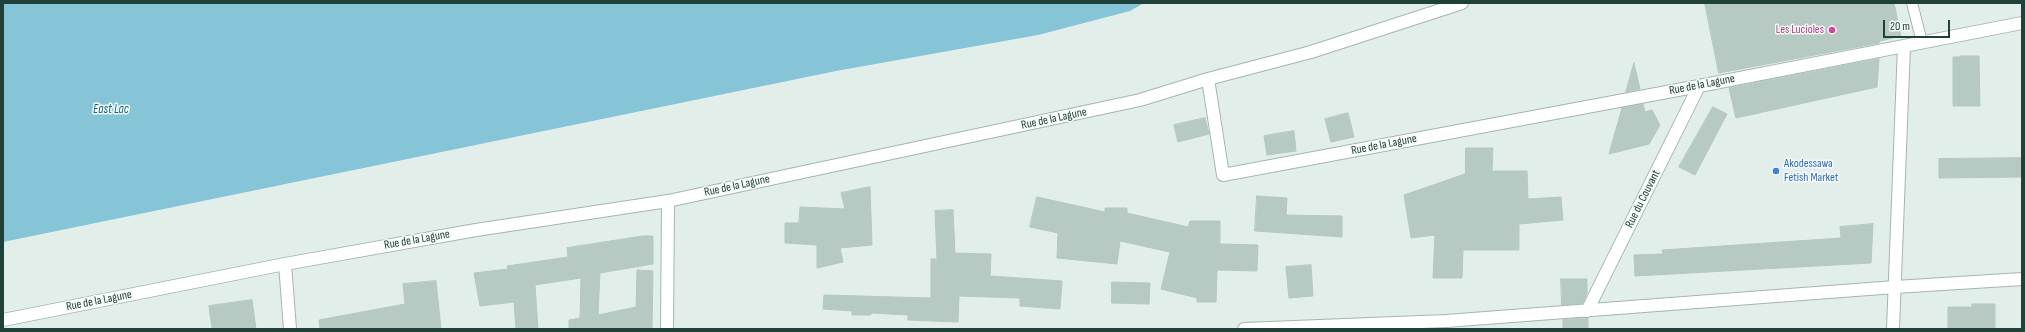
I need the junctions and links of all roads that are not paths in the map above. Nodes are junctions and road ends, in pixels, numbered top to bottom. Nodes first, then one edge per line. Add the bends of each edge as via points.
1 (1462, 3) edge
2 (1912, 3) edge
3 (2022, 23) edge
4 (1922, 42) junction
5 (1904, 46) junction
6 (1208, 79) junction
7 (1699, 86) junction
8 (668, 201) junction
9 (285, 264) junction
10 (2022, 279) edge
11 (1895, 287) junction
12 (1587, 311) junction
13 (3, 320) edge
14 (1446, 325) edge
15 (290, 329) edge
16 (667, 329) edge
17 (1244, 329) edge
18 (1893, 329) edge

1 - 6 street via 1311,52
2 - 4 lane
3 - 4 street, Rue de la Lagune
4 - 5 street, Rue de la Lagune
5 - 7 street, Rue de la Lagune
5 - 11 street
6 - 7 street, Rue de la Lagune via 1223,175
6 - 8 street, Rue de la Lagune via 1140,100
7 - 12 street, Rue du Couvant
8 - 9 street, Rue de la Lagune via 476,230
8 - 16 street
9 - 13 street, Rue de la Lagune
9 - 15 street
10 - 11 street
11 - 12 street
11 - 18 street
12 - 14 street
14 - 17 street

